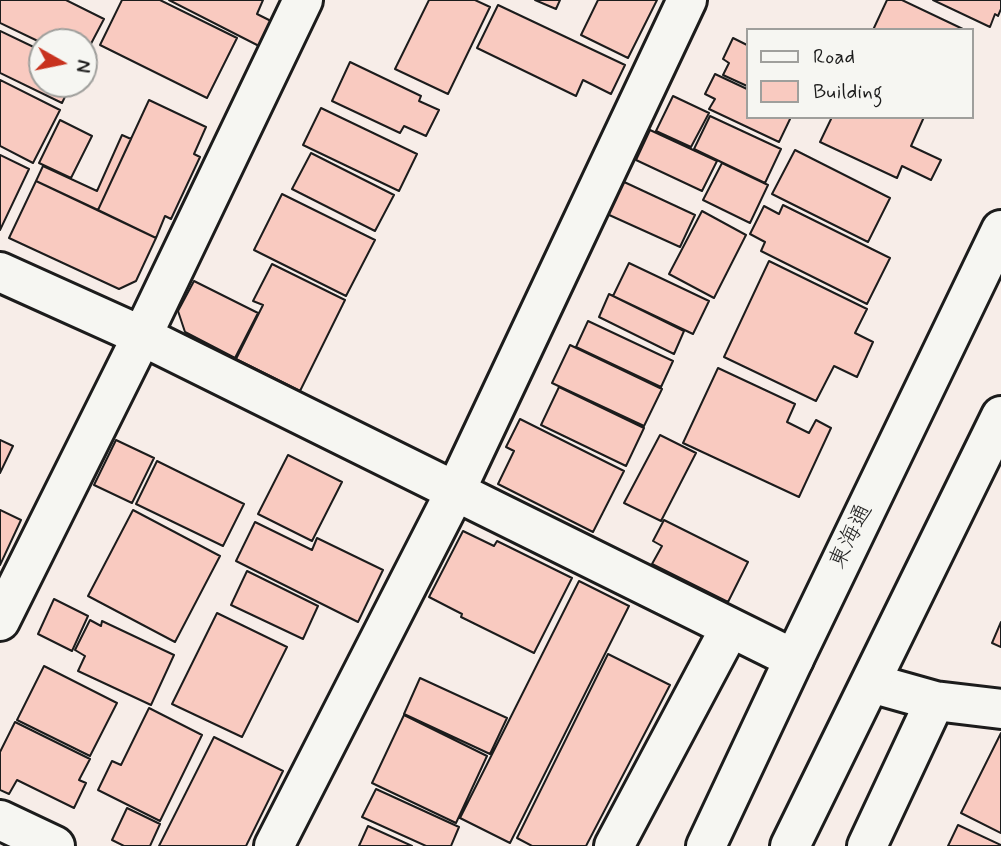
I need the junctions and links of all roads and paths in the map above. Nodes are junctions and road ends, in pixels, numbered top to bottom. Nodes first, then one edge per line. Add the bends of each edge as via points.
1 (303, 0) edge
2 (687, 0) edge
3 (1001, 230) edge
4 (0, 272) edge
5 (142, 336) junction
6 (1001, 416) edge
7 (454, 492) junction
8 (0, 621) edge
9 (730, 628) junction
10 (794, 659) junction
11 (871, 683) junction
12 (935, 701) junction
13 (1001, 709) edge
14 (0, 820) edge
15 (55, 846) edge
16 (274, 846) edge
17 (614, 846) edge
18 (706, 846) edge
19 (790, 846) edge
20 (867, 846) edge

1 - 5 street
2 - 7 street
3 - 10 street, 東海通
4 - 5 street
5 - 7 street
5 - 8 street
6 - 11 street
7 - 9 street
7 - 16 street
9 - 10 street
9 - 17 street
10 - 18 street, 東海通
11 - 12 street
11 - 19 street
12 - 13 street
12 - 20 street
14 - 15 street

